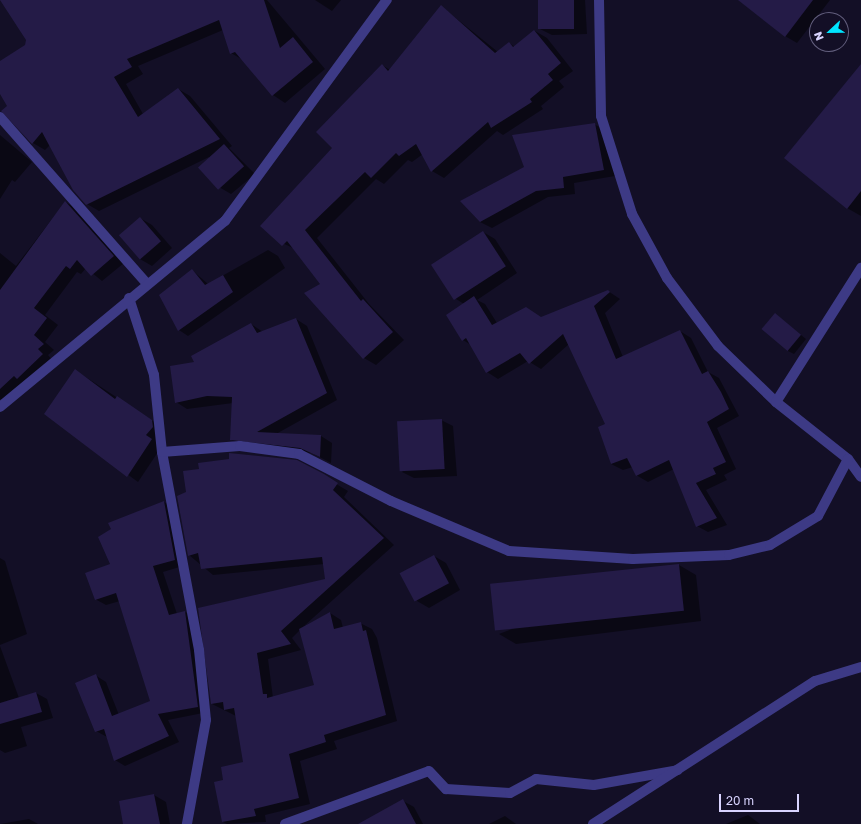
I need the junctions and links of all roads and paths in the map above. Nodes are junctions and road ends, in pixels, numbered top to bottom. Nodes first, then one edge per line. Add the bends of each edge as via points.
1 (387, 0) edge
2 (599, 0) edge
3 (0, 117) edge
4 (861, 268) edge
5 (147, 284) junction
6 (129, 298) junction
7 (776, 402) junction
8 (0, 407) edge
9 (162, 452) junction
10 (848, 459) junction
11 (861, 477) edge
12 (861, 667) edge
13 (678, 770) junction
14 (187, 824) edge
15 (286, 824) edge
16 (593, 824) edge

1 - 5 street via 225,221
2 - 7 street via 601,116 632,214 667,278 718,346
3 - 5 street
4 - 7 street
5 - 6 street
6 - 8 street
6 - 9 street via 154,375
7 - 10 street
9 - 10 street via 240,446 299,454 391,501 509,551 633,559 730,555 770,545 818,516
9 - 14 street via 199,650 206,720
10 - 11 street
12 - 13 street via 815,680
13 - 15 street via 594,785 536,778 510,793 446,789 430,771
13 - 16 street

